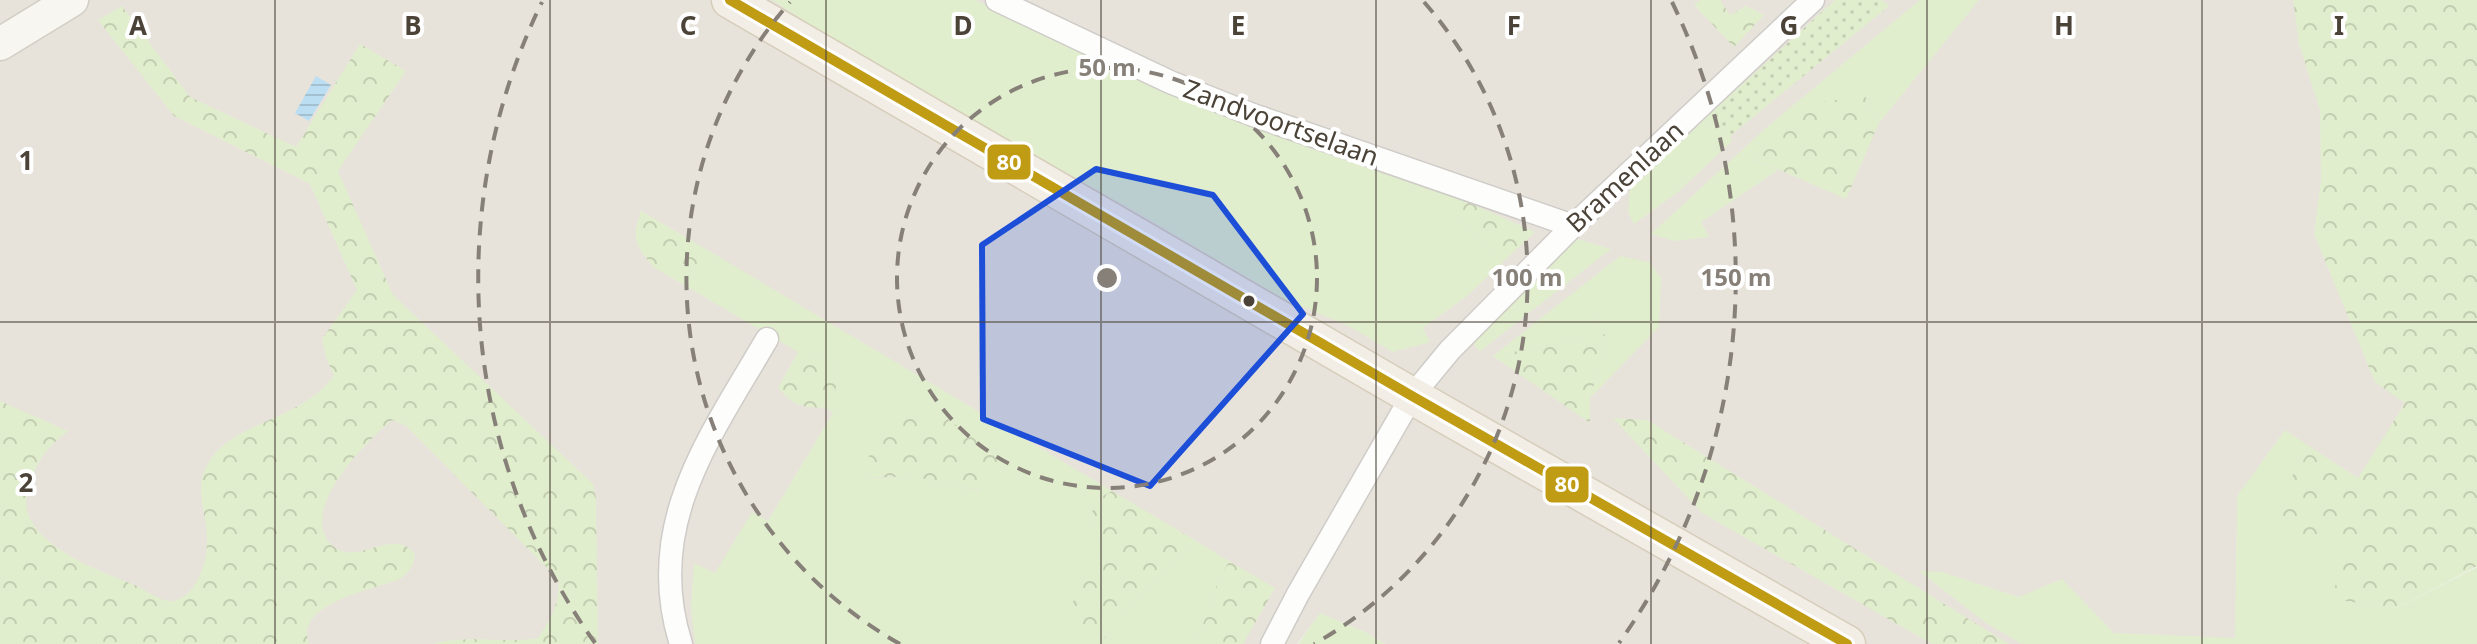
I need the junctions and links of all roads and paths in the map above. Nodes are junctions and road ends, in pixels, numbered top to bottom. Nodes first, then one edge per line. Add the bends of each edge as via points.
1 (72, 0) edge
2 (730, 0) edge
3 (997, 0) edge
4 (1813, 0) edge
5 (0, 44) edge
6 (1573, 226) junction
7 (767, 339) dead end
8 (1412, 396) junction
9 (681, 644) edge
10 (1272, 644) edge
11 (1847, 644) edge

1 - 5 street
2 - 8 main road
3 - 6 street, Zandvoortselaan via 1253,115
4 - 6 street, Bramenlaan
6 - 8 street, Bramenlaan via 1450,350
7 - 9 street via 694,466 675,523 669,571 672,617
8 - 10 street, Bramenlaan
8 - 11 main road

